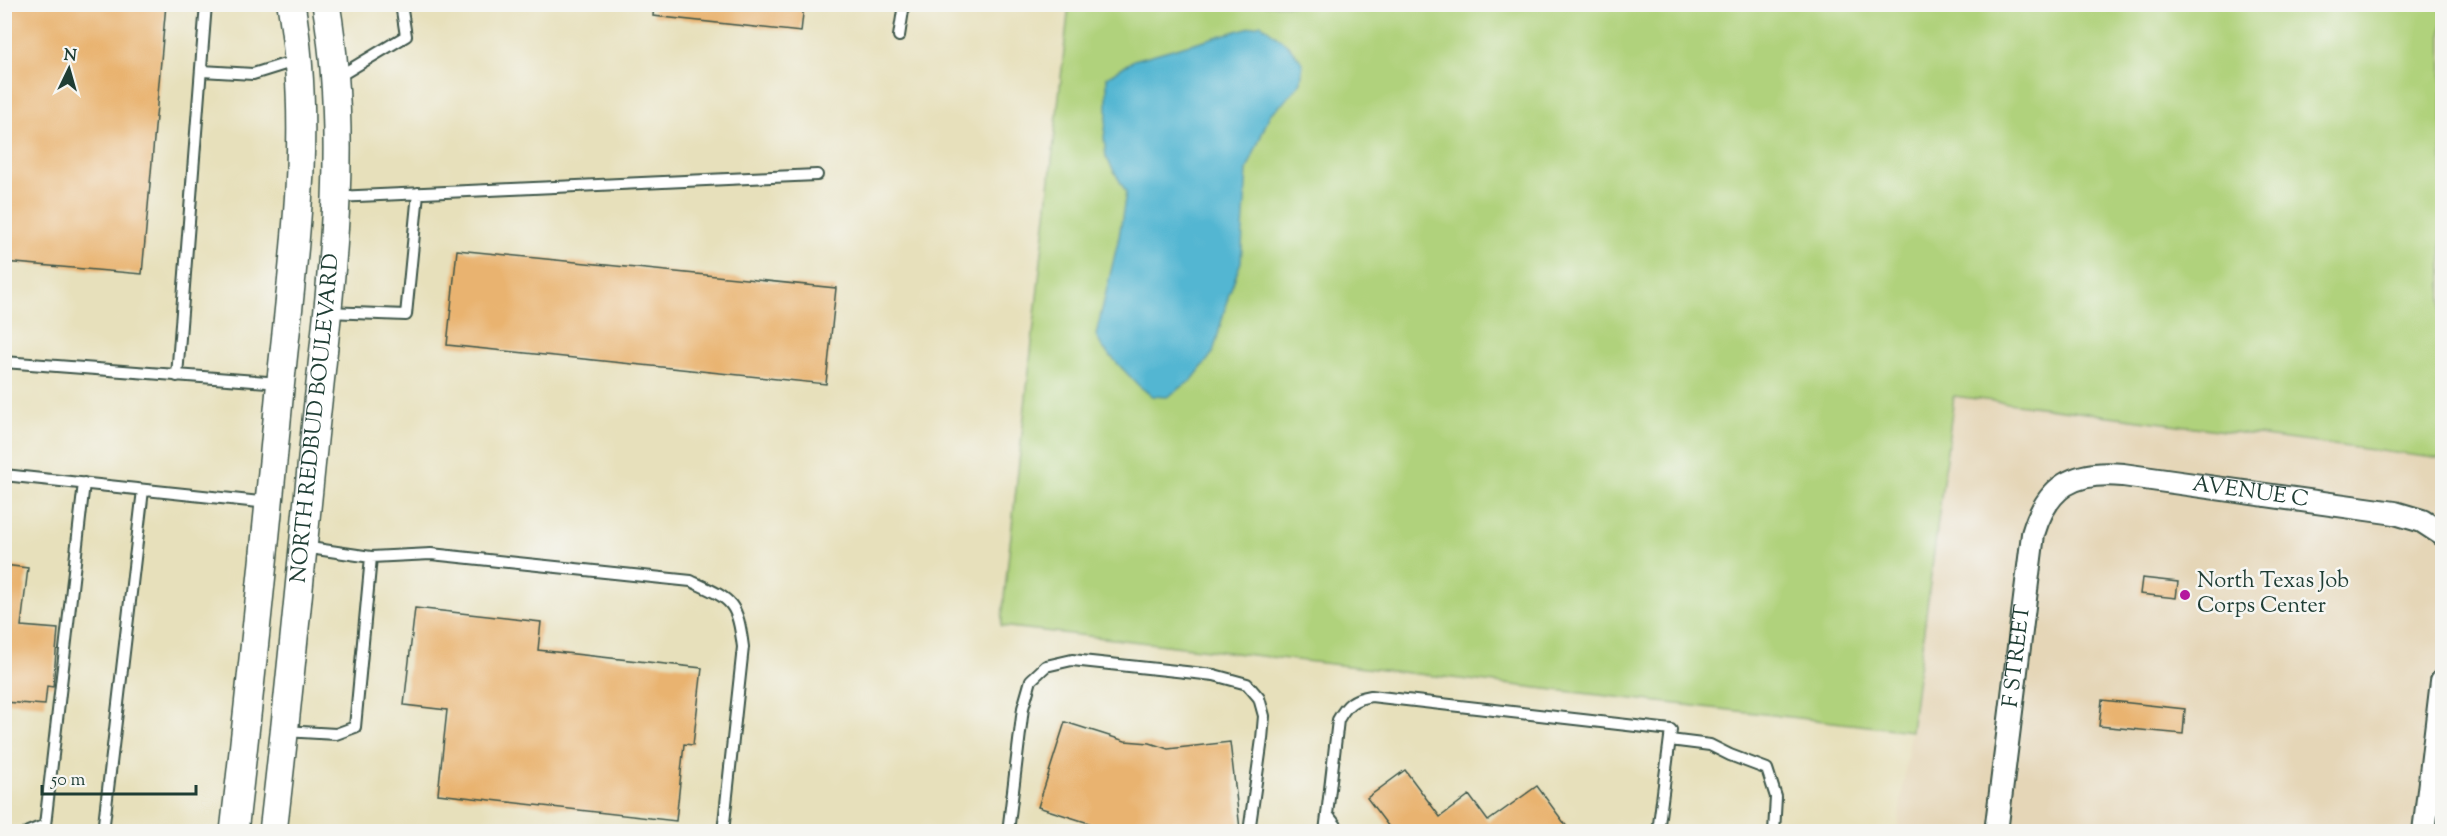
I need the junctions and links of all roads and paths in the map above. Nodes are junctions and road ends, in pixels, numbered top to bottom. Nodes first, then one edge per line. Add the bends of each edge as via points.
1 (206, 4) edge
2 (291, 4) edge
3 (326, 4) edge
4 (401, 4) edge
5 (903, 4) edge
6 (899, 36) dead end
7 (298, 60) junction
8 (334, 68) junction
9 (202, 70) junction
10 (817, 175) dead end
11 (418, 193) junction
12 (336, 197) junction
13 (326, 312) junction
14 (4, 362) edge
15 (177, 376) junction
16 (281, 383) junction
17 (4, 475) edge
18 (84, 483) junction
19 (2058, 489) joint
20 (143, 490) junction
21 (268, 515) junction
22 (2442, 534) edge
23 (304, 539) junction
24 (371, 557) junction
25 (2442, 681) edge
26 (284, 731) junction
27 (1670, 740) junction
28 (1327, 814) junction
29 (49, 828) edge
30 (28, 831) edge
31 (104, 831) edge
32 (234, 831) edge
33 (273, 831) edge
34 (723, 831) edge
35 (1008, 831) edge
36 (1249, 831) edge
37 (1325, 831) edge
38 (1341, 831) edge
39 (1658, 831) edge
40 (1774, 831) edge
41 (1996, 831) edge
42 (2424, 831) edge

1 - 9 lane
2 - 7 street, NORTH REDBUD BOULEVARD
3 - 8 street, NORTH REDBUD BOULEVARD
4 - 8 lane via 406,36
5 - 6 lane
7 - 8 street
7 - 9 lane via 253,74
7 - 16 street, NORTH REDBUD BOULEVARD via 298,205
8 - 12 street, NORTH REDBUD BOULEVARD
9 - 15 lane
10 - 11 lane
11 - 12 lane
11 - 13 lane via 406,315
12 - 13 street, NORTH REDBUD BOULEVARD
13 - 23 street, NORTH REDBUD BOULEVARD
14 - 15 lane
15 - 16 lane
16 - 21 street, NORTH REDBUD BOULEVARD
17 - 18 lane
18 - 20 lane
18 - 29 lane
19 - 22 street, AVENUE C via 2066,482 2091,474 2123,475 2395,513 2422,521
19 - 41 street, F STREET via 2042,510 2033,534
20 - 21 lane
20 - 31 lane
21 - 23 street
21 - 32 street, NORTH REDBUD BOULEVARD
23 - 24 lane
23 - 26 street, NORTH REDBUD BOULEVARD
24 - 26 lane via 355,726 336,734
24 - 34 lane via 431,554 691,581 726,597 740,618 743,647
25 - 42 street
26 - 33 street, NORTH REDBUD BOULEVARD
27 - 28 lane via 1671,730 1371,696 1355,699 1346,704 1338,720
27 - 39 lane
27 - 40 lane via 1710,745 1767,769 1776,796
28 - 37 lane
28 - 38 lane
29 - 30 lane
35 - 36 lane via 1023,708 1031,680 1046,666 1072,660 1214,675 1247,684 1259,698 1264,716

